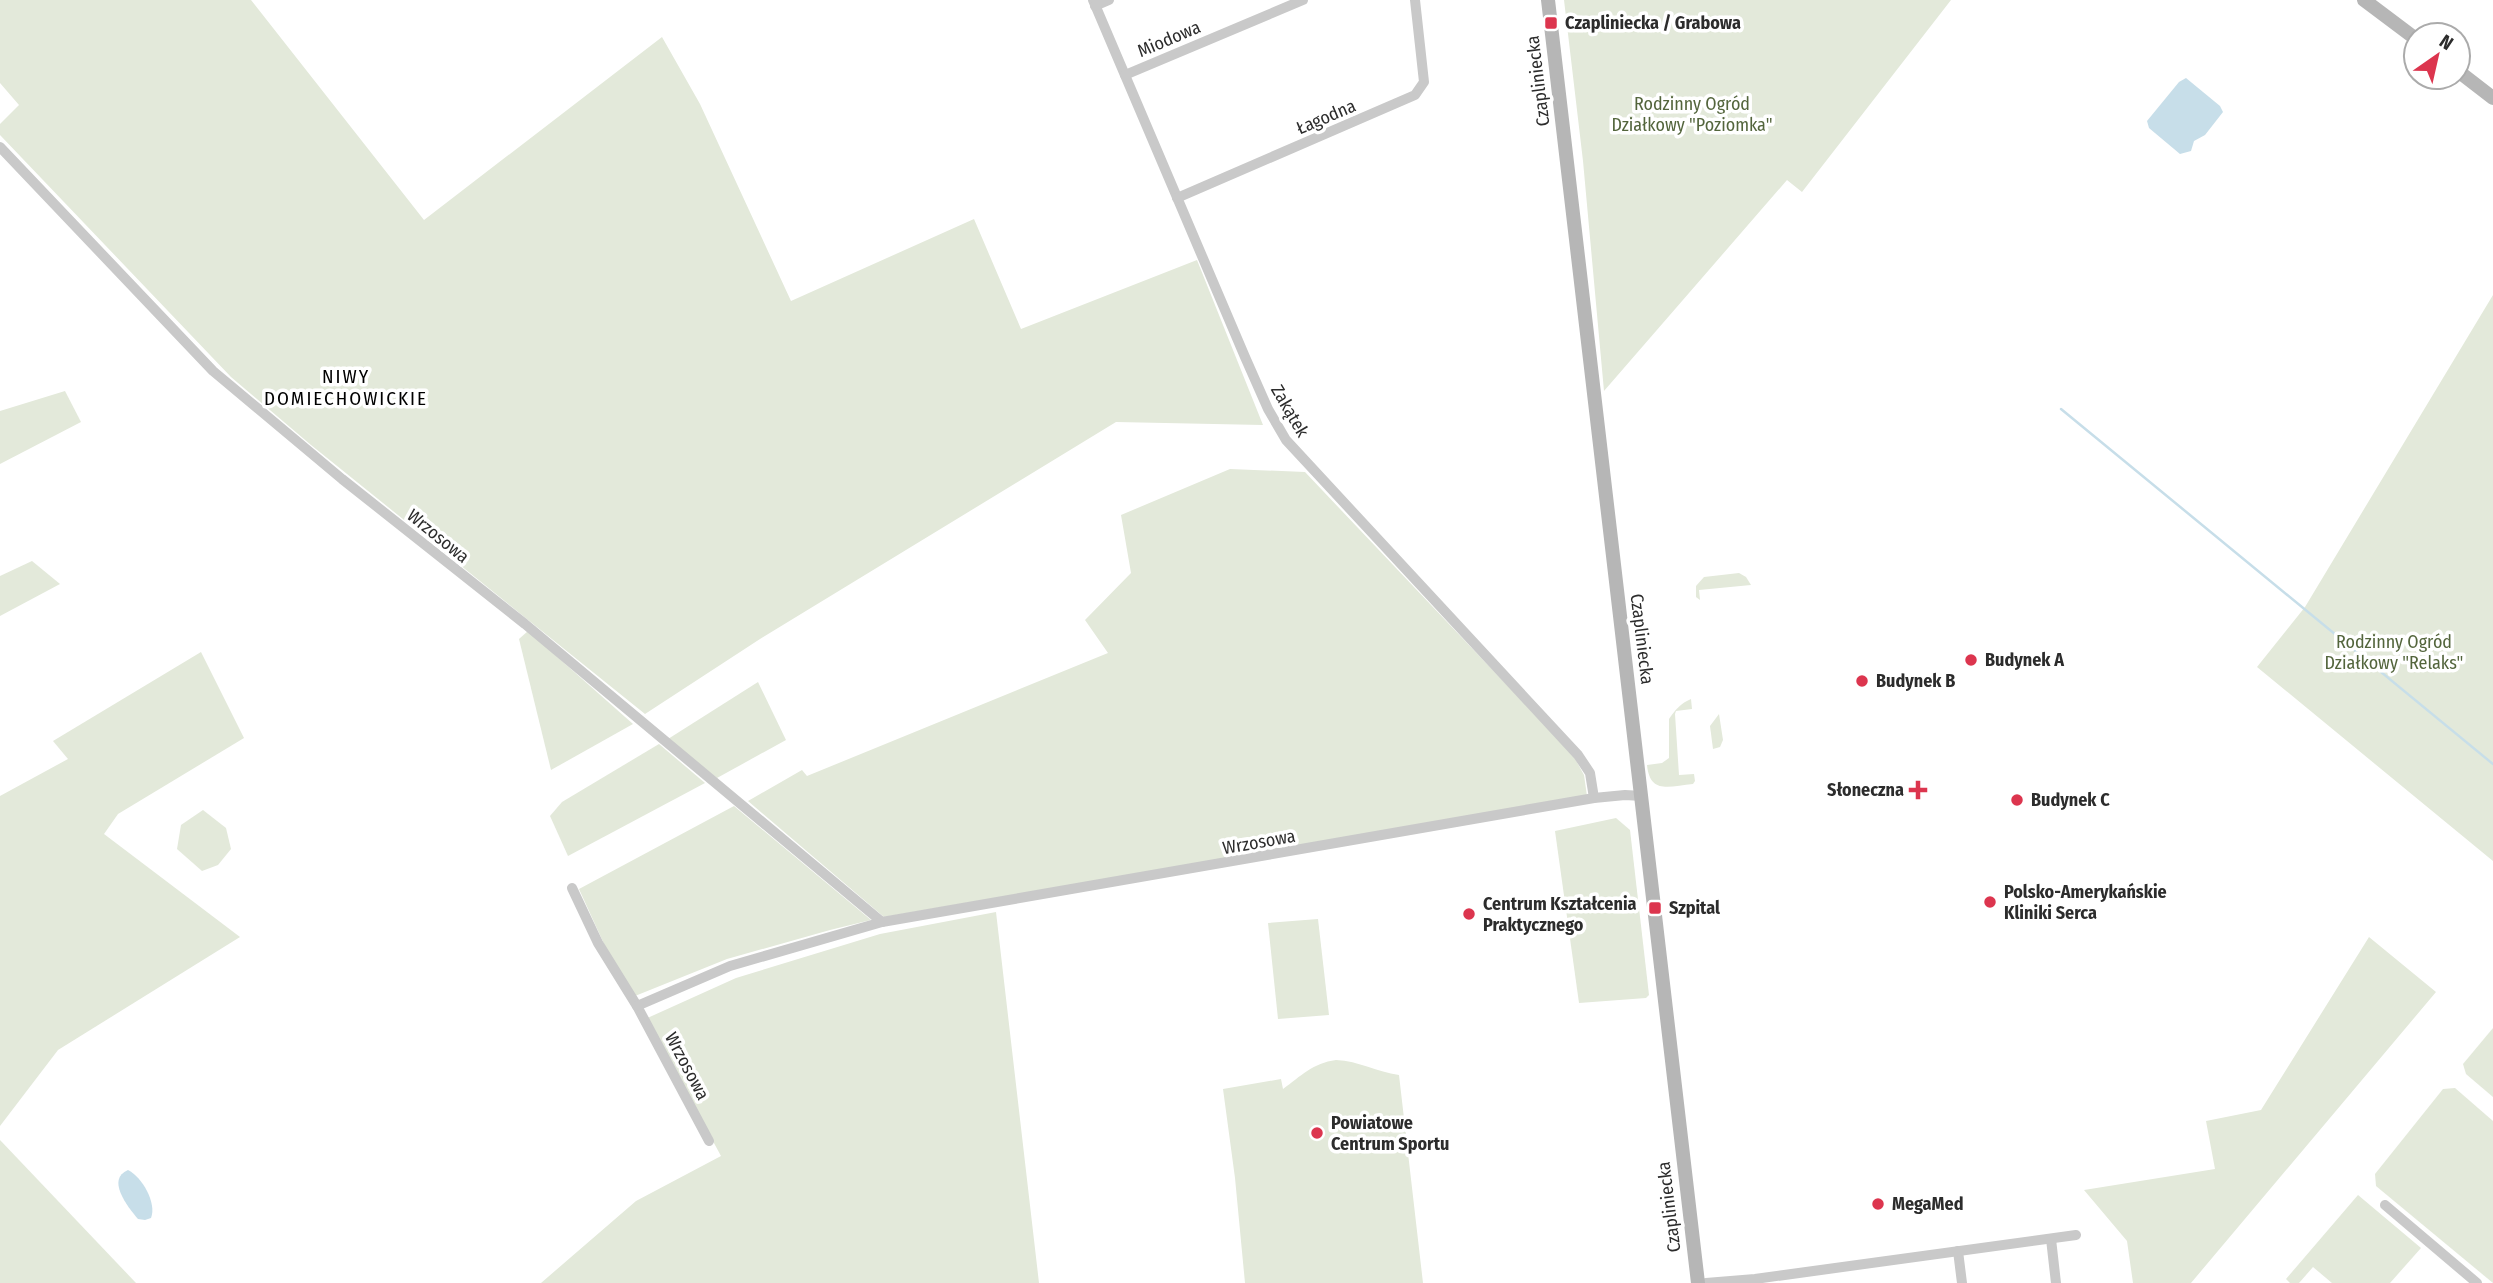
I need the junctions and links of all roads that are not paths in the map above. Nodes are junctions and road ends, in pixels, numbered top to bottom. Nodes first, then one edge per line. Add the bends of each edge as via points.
1 (1109, 0) edge
2 (1303, 0) edge
3 (1415, 0) edge
4 (1548, 0) edge
5 (2364, 0) edge
6 (1094, 3) edge
7 (2402, 28) edge
8 (1125, 75) junction
9 (2472, 82) edge
10 (2493, 98) edge
11 (0, 147) edge
12 (1177, 198) junction
13 (1642, 796) junction
14 (1594, 798) junction
15 (572, 888) dead end
16 (882, 922) junction
17 (637, 1006) junction
18 (709, 1141) dead end
19 (2385, 1205) dead end
20 (2076, 1235) dead end
21 (2051, 1239) junction
22 (1958, 1251) junction
23 (1698, 1283) edge
24 (1706, 1283) edge
25 (1962, 1283) edge
26 (2056, 1283) edge
27 (2477, 1283) edge

1 - 6 street
2 - 8 street, Miodowa
3 - 12 street, Łagodna via 1424,82 1415,95
4 - 13 main road, Czapliniecka
5 - 7 main road
6 - 8 street, Zakątek
8 - 12 street, Zakątek
9 - 10 main road
11 - 16 street, Wrzosowa via 213,370
12 - 14 street, Zakątek via 1249,367 1286,440 1578,755 1590,773
13 - 14 street, Wrzosowa
13 - 23 main road, Czapliniecka
14 - 16 street, Wrzosowa
15 - 17 street, Wrzosowa via 598,943
16 - 17 street, Wrzosowa via 730,966
17 - 18 street, Wrzosowa
19 - 27 street
20 - 21 street
21 - 22 street
21 - 26 street
22 - 24 street
22 - 25 street

